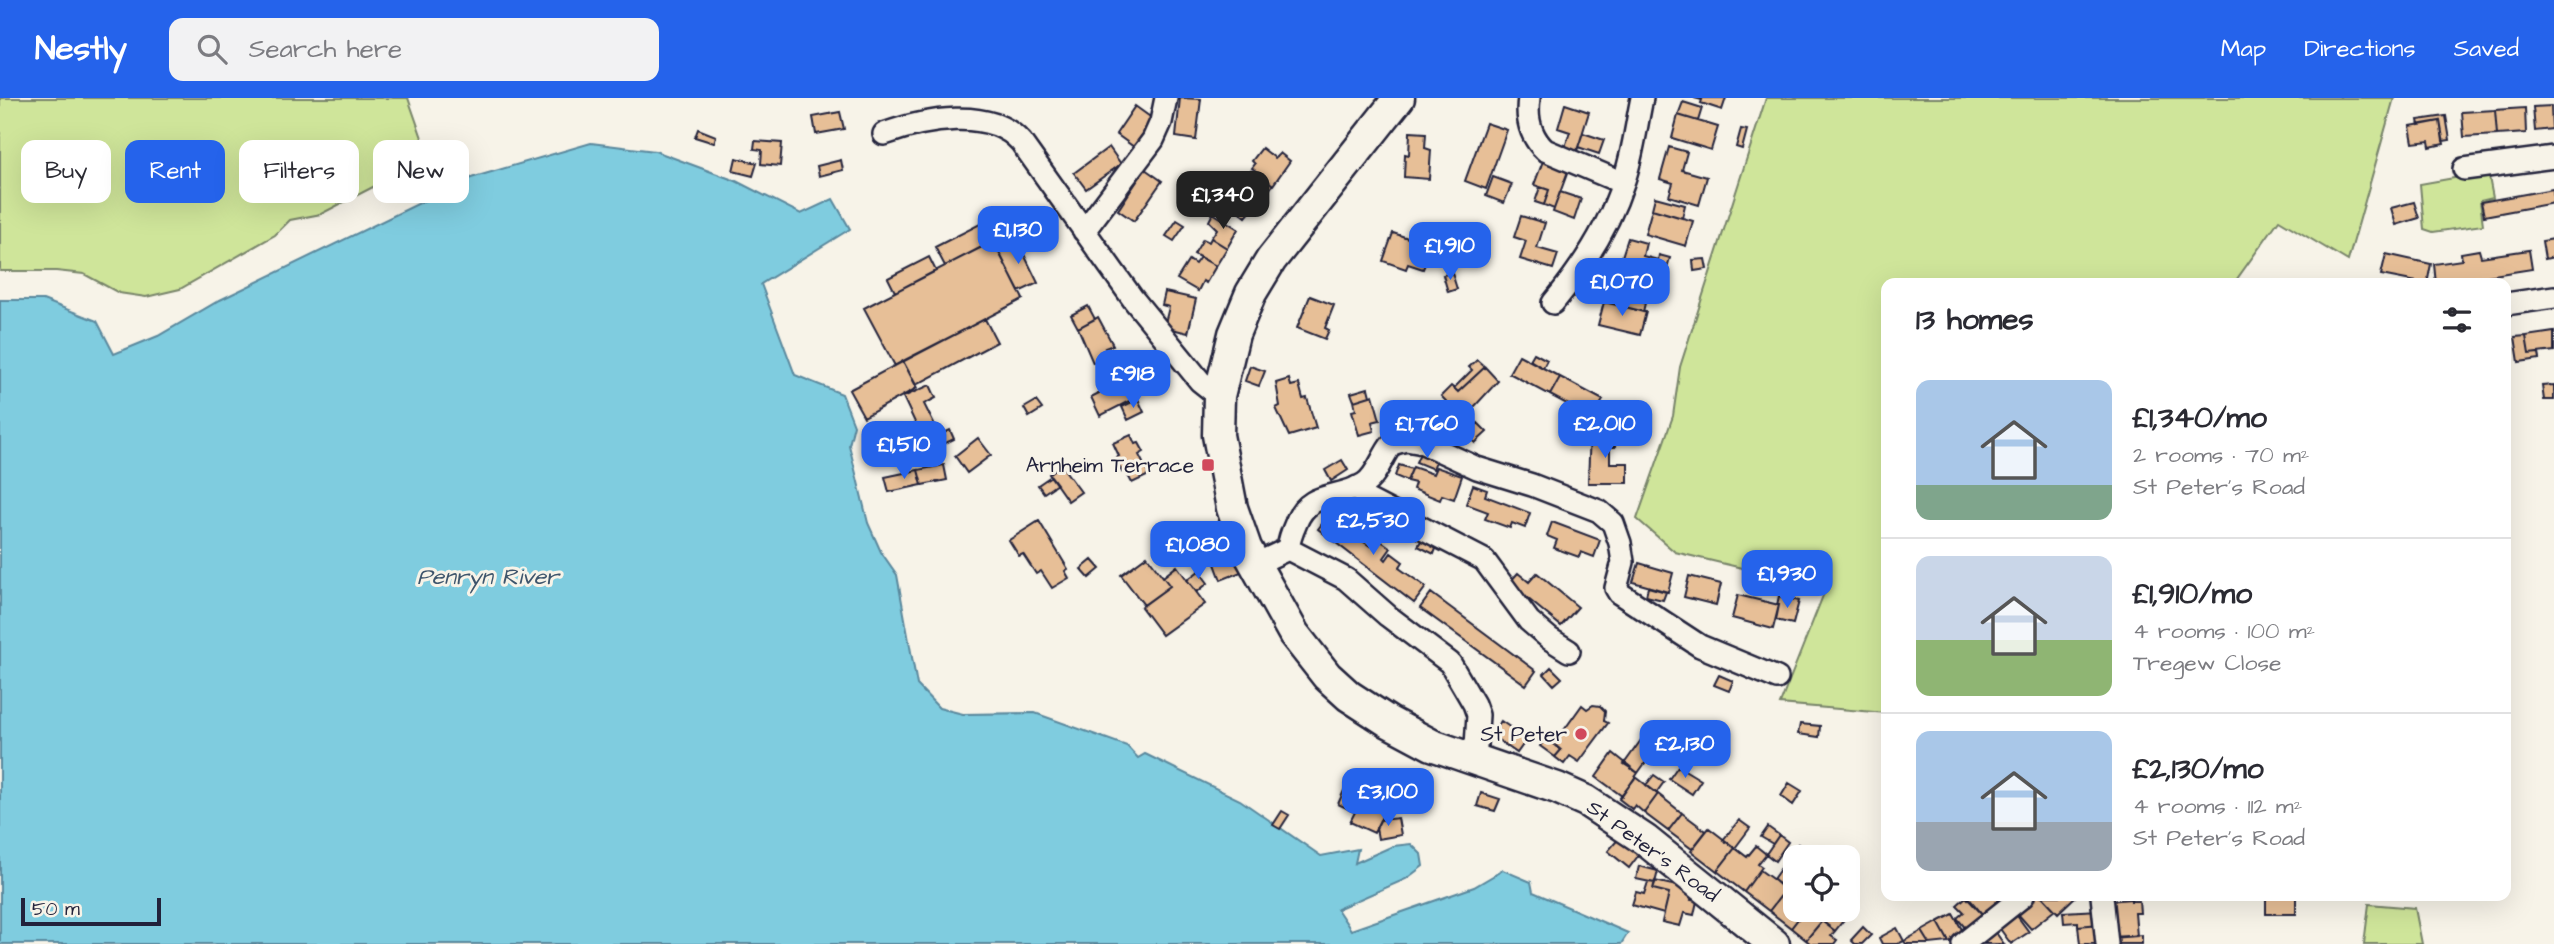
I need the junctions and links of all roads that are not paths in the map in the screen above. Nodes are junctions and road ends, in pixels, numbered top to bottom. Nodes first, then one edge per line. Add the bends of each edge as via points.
1 (1166, 98) edge
2 (1399, 98) edge
3 (1529, 98) edge
4 (1642, 98) edge
5 (884, 134) dead end
6 (2554, 157) edge
7 (2463, 169) dead end
8 (1623, 183) junction
9 (1084, 231) junction
10 (2554, 297) edge
11 (1553, 303) dead end
12 (2511, 303) edge
13 (1219, 396) junction
14 (1357, 487) junction
15 (1288, 549) junction
16 (1254, 565) junction
17 (1569, 651) dead end
18 (1777, 678) dead end
19 (1475, 761) junction
20 (2017, 901) edge
21 (2103, 901) edge
22 (1774, 944) edge
23 (1963, 944) edge
24 (2107, 944) edge

1 - 9 street via 1153,140
2 - 13 street, St Peter's Road via 1260,276 1234,334
3 - 8 street via 1531,128 1539,145
4 - 8 street
5 - 9 street via 957,120 994,122 1021,142
6 - 7 street
8 - 11 street via 1586,257
9 - 13 street via 1181,360
10 - 12 street
13 - 16 street, St Peter's Road via 1218,435 1225,481
14 - 15 street via 1305,507
14 - 17 street via 1366,499 1484,560 1529,621
14 - 18 street via 1371,478 1392,444 1413,441 1598,511 1613,523 1620,543 1619,593 1700,646
15 - 16 street
15 - 19 street via 1346,579 1450,663 1478,715
16 - 19 street, St Peter's Road via 1294,634 1337,687 1389,722
19 - 22 street, St Peter's Road via 1557,788 1598,808
20 - 23 street
21 - 24 street

